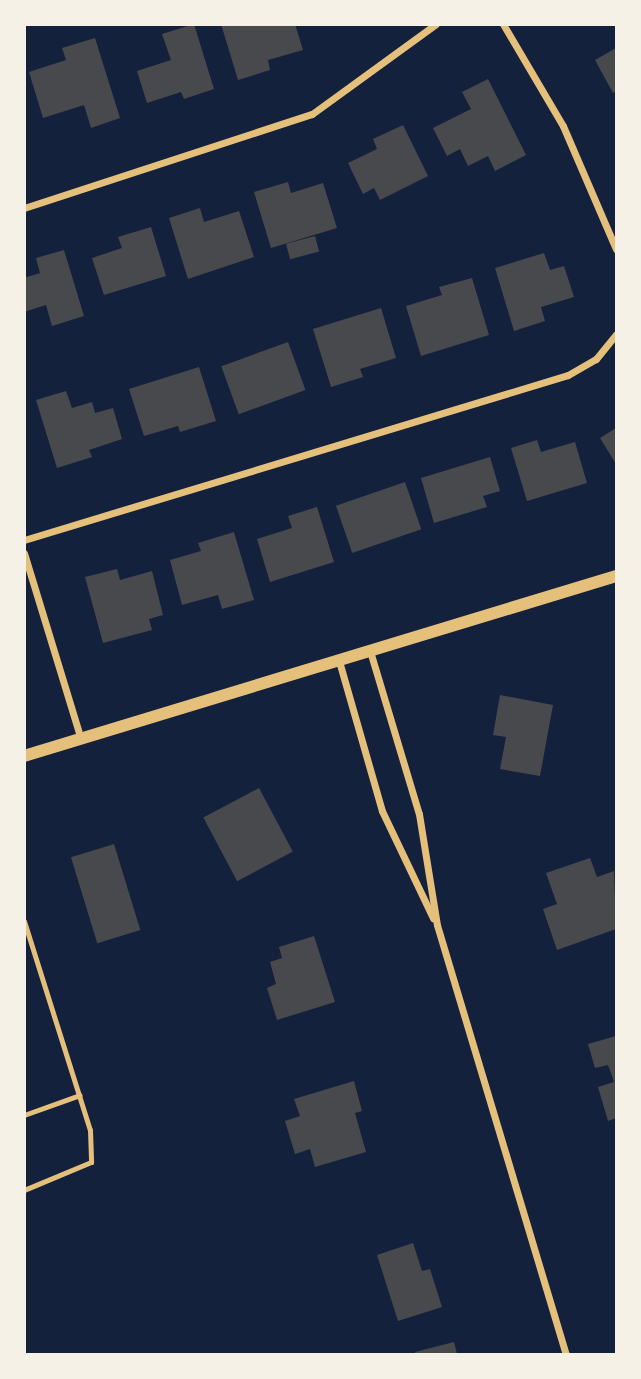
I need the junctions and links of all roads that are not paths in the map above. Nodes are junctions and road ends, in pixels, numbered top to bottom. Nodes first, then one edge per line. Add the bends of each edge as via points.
1 (436, 24) edge
2 (503, 24) edge
3 (24, 208) edge
4 (617, 248) edge
5 (617, 334) edge
6 (24, 540) edge
7 (24, 553) edge
8 (617, 576) edge
9 (370, 652) junction
10 (339, 661) junction
11 (81, 739) junction
12 (24, 756) edge
13 (24, 920) edge
14 (437, 925) junction
15 (80, 1095) junction
16 (24, 1115) edge
17 (24, 1190) edge
18 (566, 1354) edge

1 - 3 street via 302,118
2 - 4 street via 563,126
5 - 6 street via 596,359 568,375
7 - 11 street
8 - 9 street
9 - 10 street
9 - 14 street via 419,814
10 - 11 street
10 - 14 street via 382,811
11 - 12 street
13 - 15 lane
14 - 18 street
15 - 16 lane
15 - 17 lane via 90,1130 92,1162

